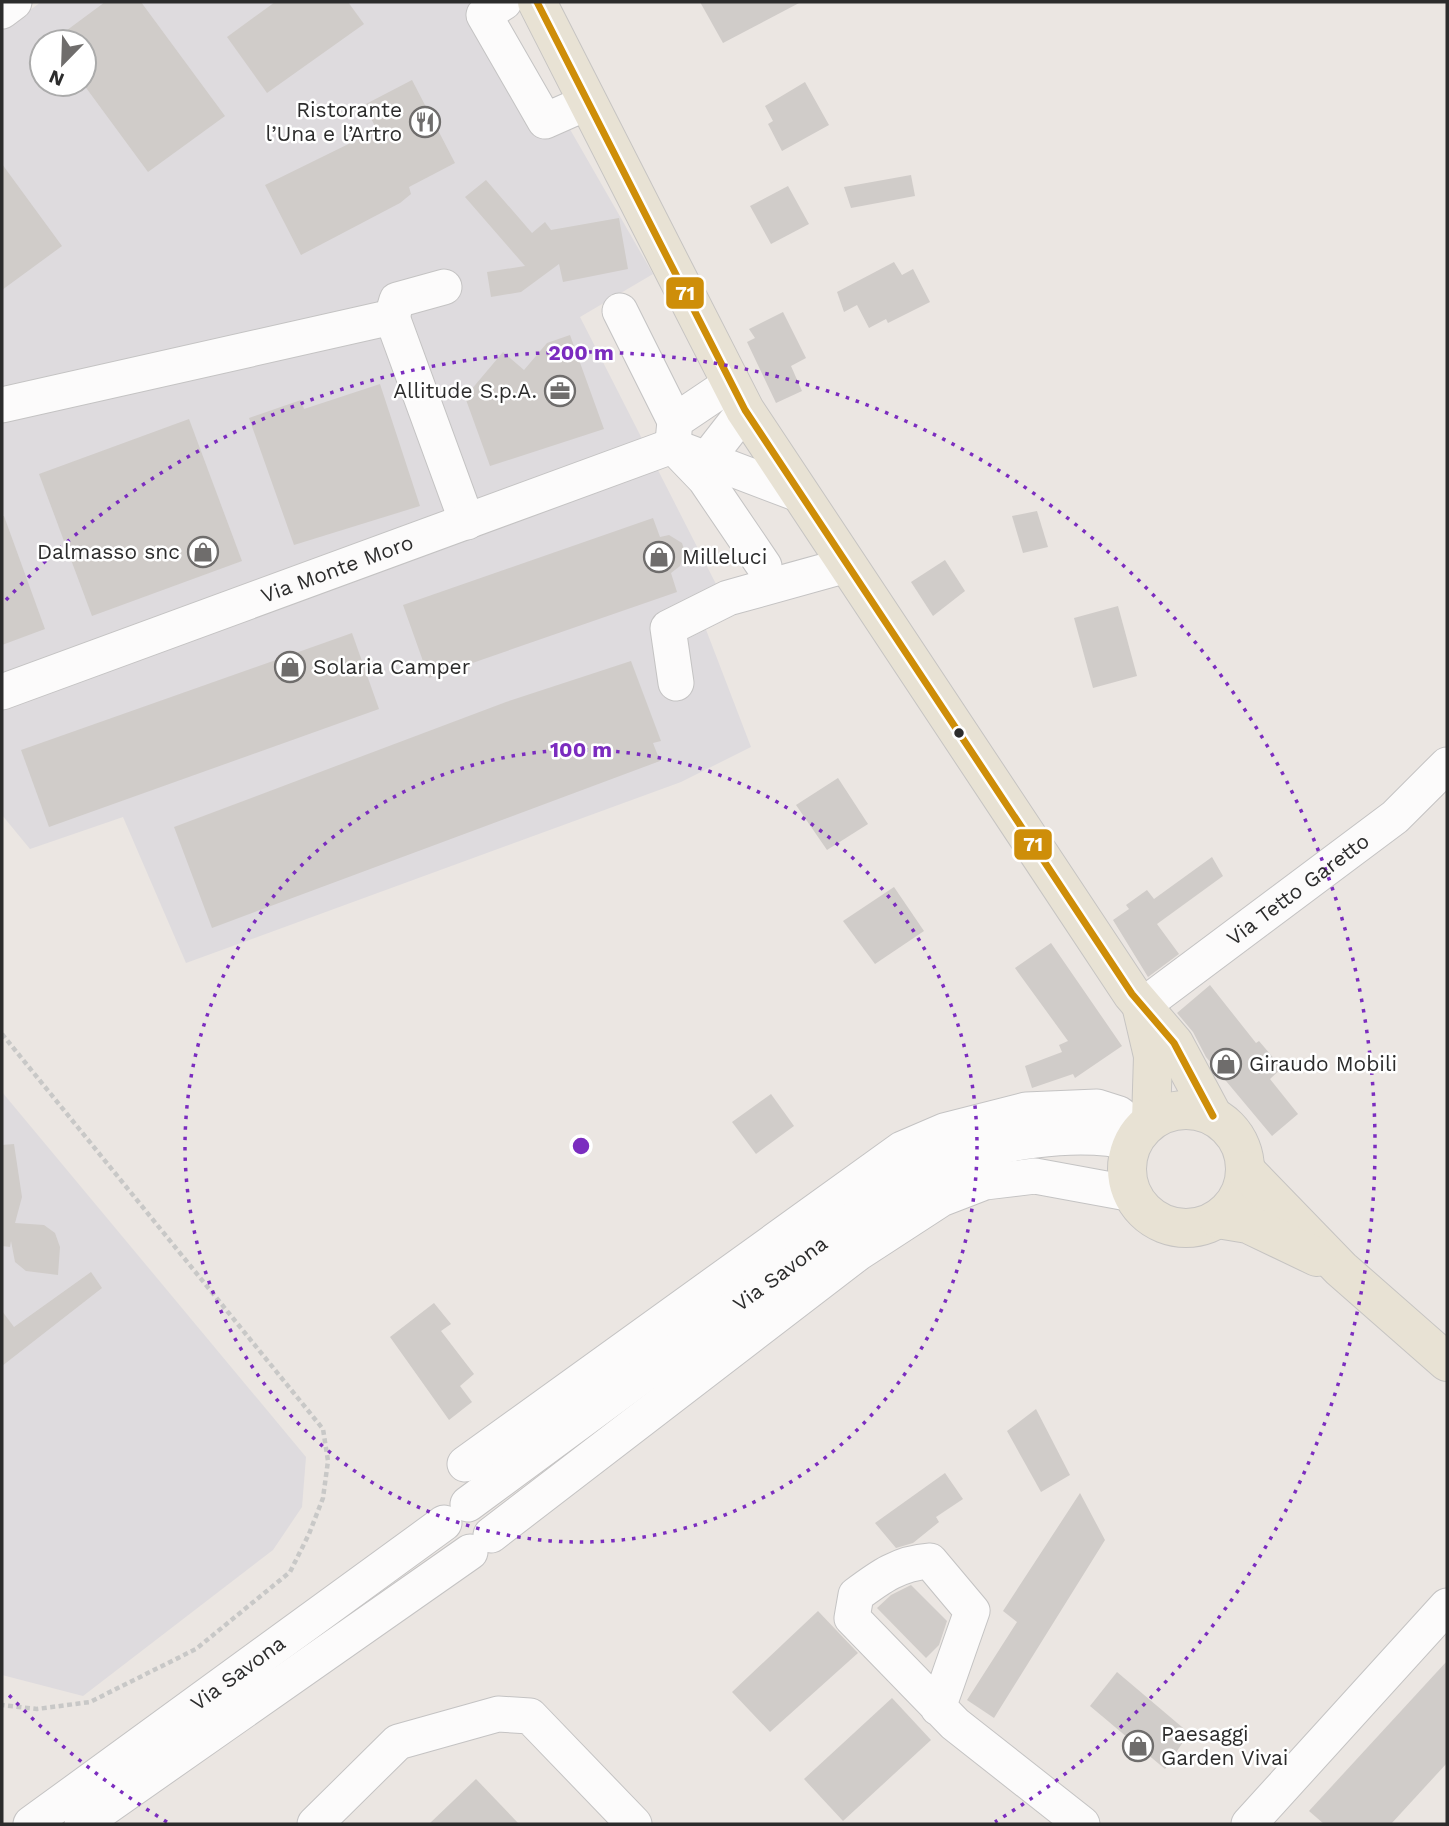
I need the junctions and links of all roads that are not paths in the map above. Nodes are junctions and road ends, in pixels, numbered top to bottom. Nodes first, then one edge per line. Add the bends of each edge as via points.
1 (14, 2) edge
2 (504, 2) edge
3 (537, 2) edge
4 (2, 11) edge
5 (588, 103) junction
6 (444, 287) dead end
7 (620, 311) dead end
8 (391, 317) junction
9 (737, 397) junction
10 (2, 405) edge
11 (674, 434) junction
12 (706, 460) junction
13 (801, 495) junction
14 (467, 522) junction
15 (847, 565) junction
16 (764, 566) dead end
17 (676, 684) dead end
18 (2, 692) edge
19 (1447, 765) edge
20 (1141, 1007) junction
21 (1213, 1116) junction
22 (1142, 1132) junction
23 (1245, 1170) junction
24 (1133, 1194) junction
25 (1218, 1219) junction
26 (1341, 1269) junction
27 (1447, 1362) edge
28 (465, 1464) dead end
29 (1447, 1606) edge
30 (946, 1716) dead end
31 (31, 1824) edge
32 (82, 1824) edge
33 (315, 1824) edge
34 (634, 1824) edge
35 (1082, 1824) edge
36 (1249, 1824) edge

1 - 4 street
2 - 5 street via 484,15 545,121
3 - 5 main road
5 - 9 main road
6 - 8 street via 397,300
7 - 11 street
8 - 10 street
8 - 14 street
9 - 11 street, Via Monte Moro
9 - 12 street
9 - 13 main road
11 - 12 street
11 - 14 street, Via Monte Moro
11 - 16 street
12 - 13 street
13 - 15 main road
14 - 18 street, Via Monte Moro
15 - 17 street via 728,598 668,628
15 - 20 main road
19 - 20 street, Via Tetto Garetto via 1395,817
20 - 21 main road via 1174,1043
20 - 22 main road via 1153,1056
21 - 22 main road via 1182,1110
21 - 23 main road via 1237,1139
22 - 24 main road via 1128,1178
22 - 28 street via 1119,1114 1097,1107 1026,1110 944,1131 902,1149
22 - 31 street, Via Savona via 1033,1142 940,1166 874,1204
23 - 25 main road via 1233,1206
23 - 26 main road
24 - 25 main road via 1144,1211 1180,1228 1200,1227
24 - 32 street, Via Savona via 1035,1176 985,1182 941,1199 858,1253 481,1543
25 - 26 main road via 1248,1223
26 - 27 main road
29 - 36 street
30 - 35 street
33 - 34 street via 398,1742 498,1713 530,1716

